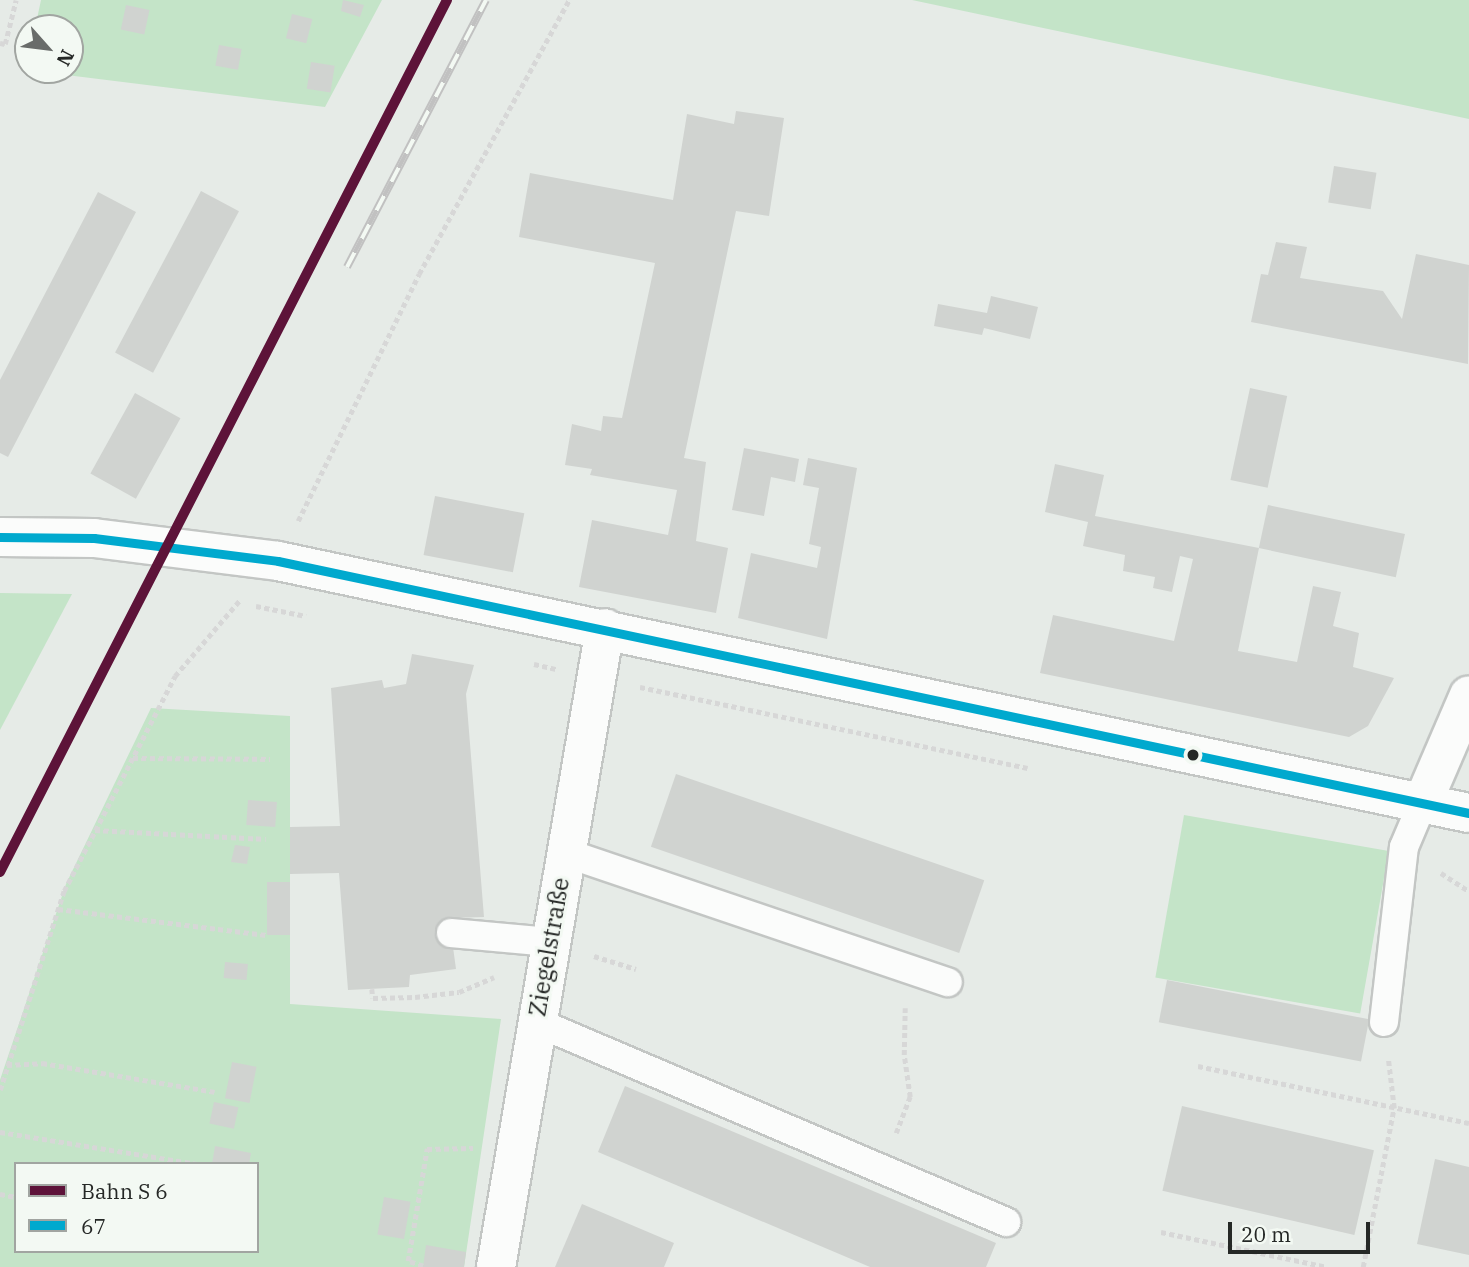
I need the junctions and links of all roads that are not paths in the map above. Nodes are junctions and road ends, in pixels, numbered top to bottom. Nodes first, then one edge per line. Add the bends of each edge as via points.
1 (0, 537) edge
2 (605, 628) junction
3 (1469, 695) edge
4 (1423, 802) junction
5 (1469, 813) edge
6 (566, 853) junction
7 (451, 933) dead end
8 (547, 960) junction
9 (948, 982) dead end
10 (536, 1022) junction
11 (1384, 1022) road end
12 (1006, 1222) dead end
13 (496, 1267) edge

1 - 2 main road via 94,538 278,561
2 - 4 main road
2 - 6 main road, Ziegelstraße
3 - 4 main road
4 - 5 main road
4 - 11 lane via 1404,846
6 - 8 main road, Ziegelstraße
6 - 9 lane
7 - 8 lane
8 - 10 main road, Ziegelstraße
10 - 12 lane
10 - 13 main road, Ziegelstraße

